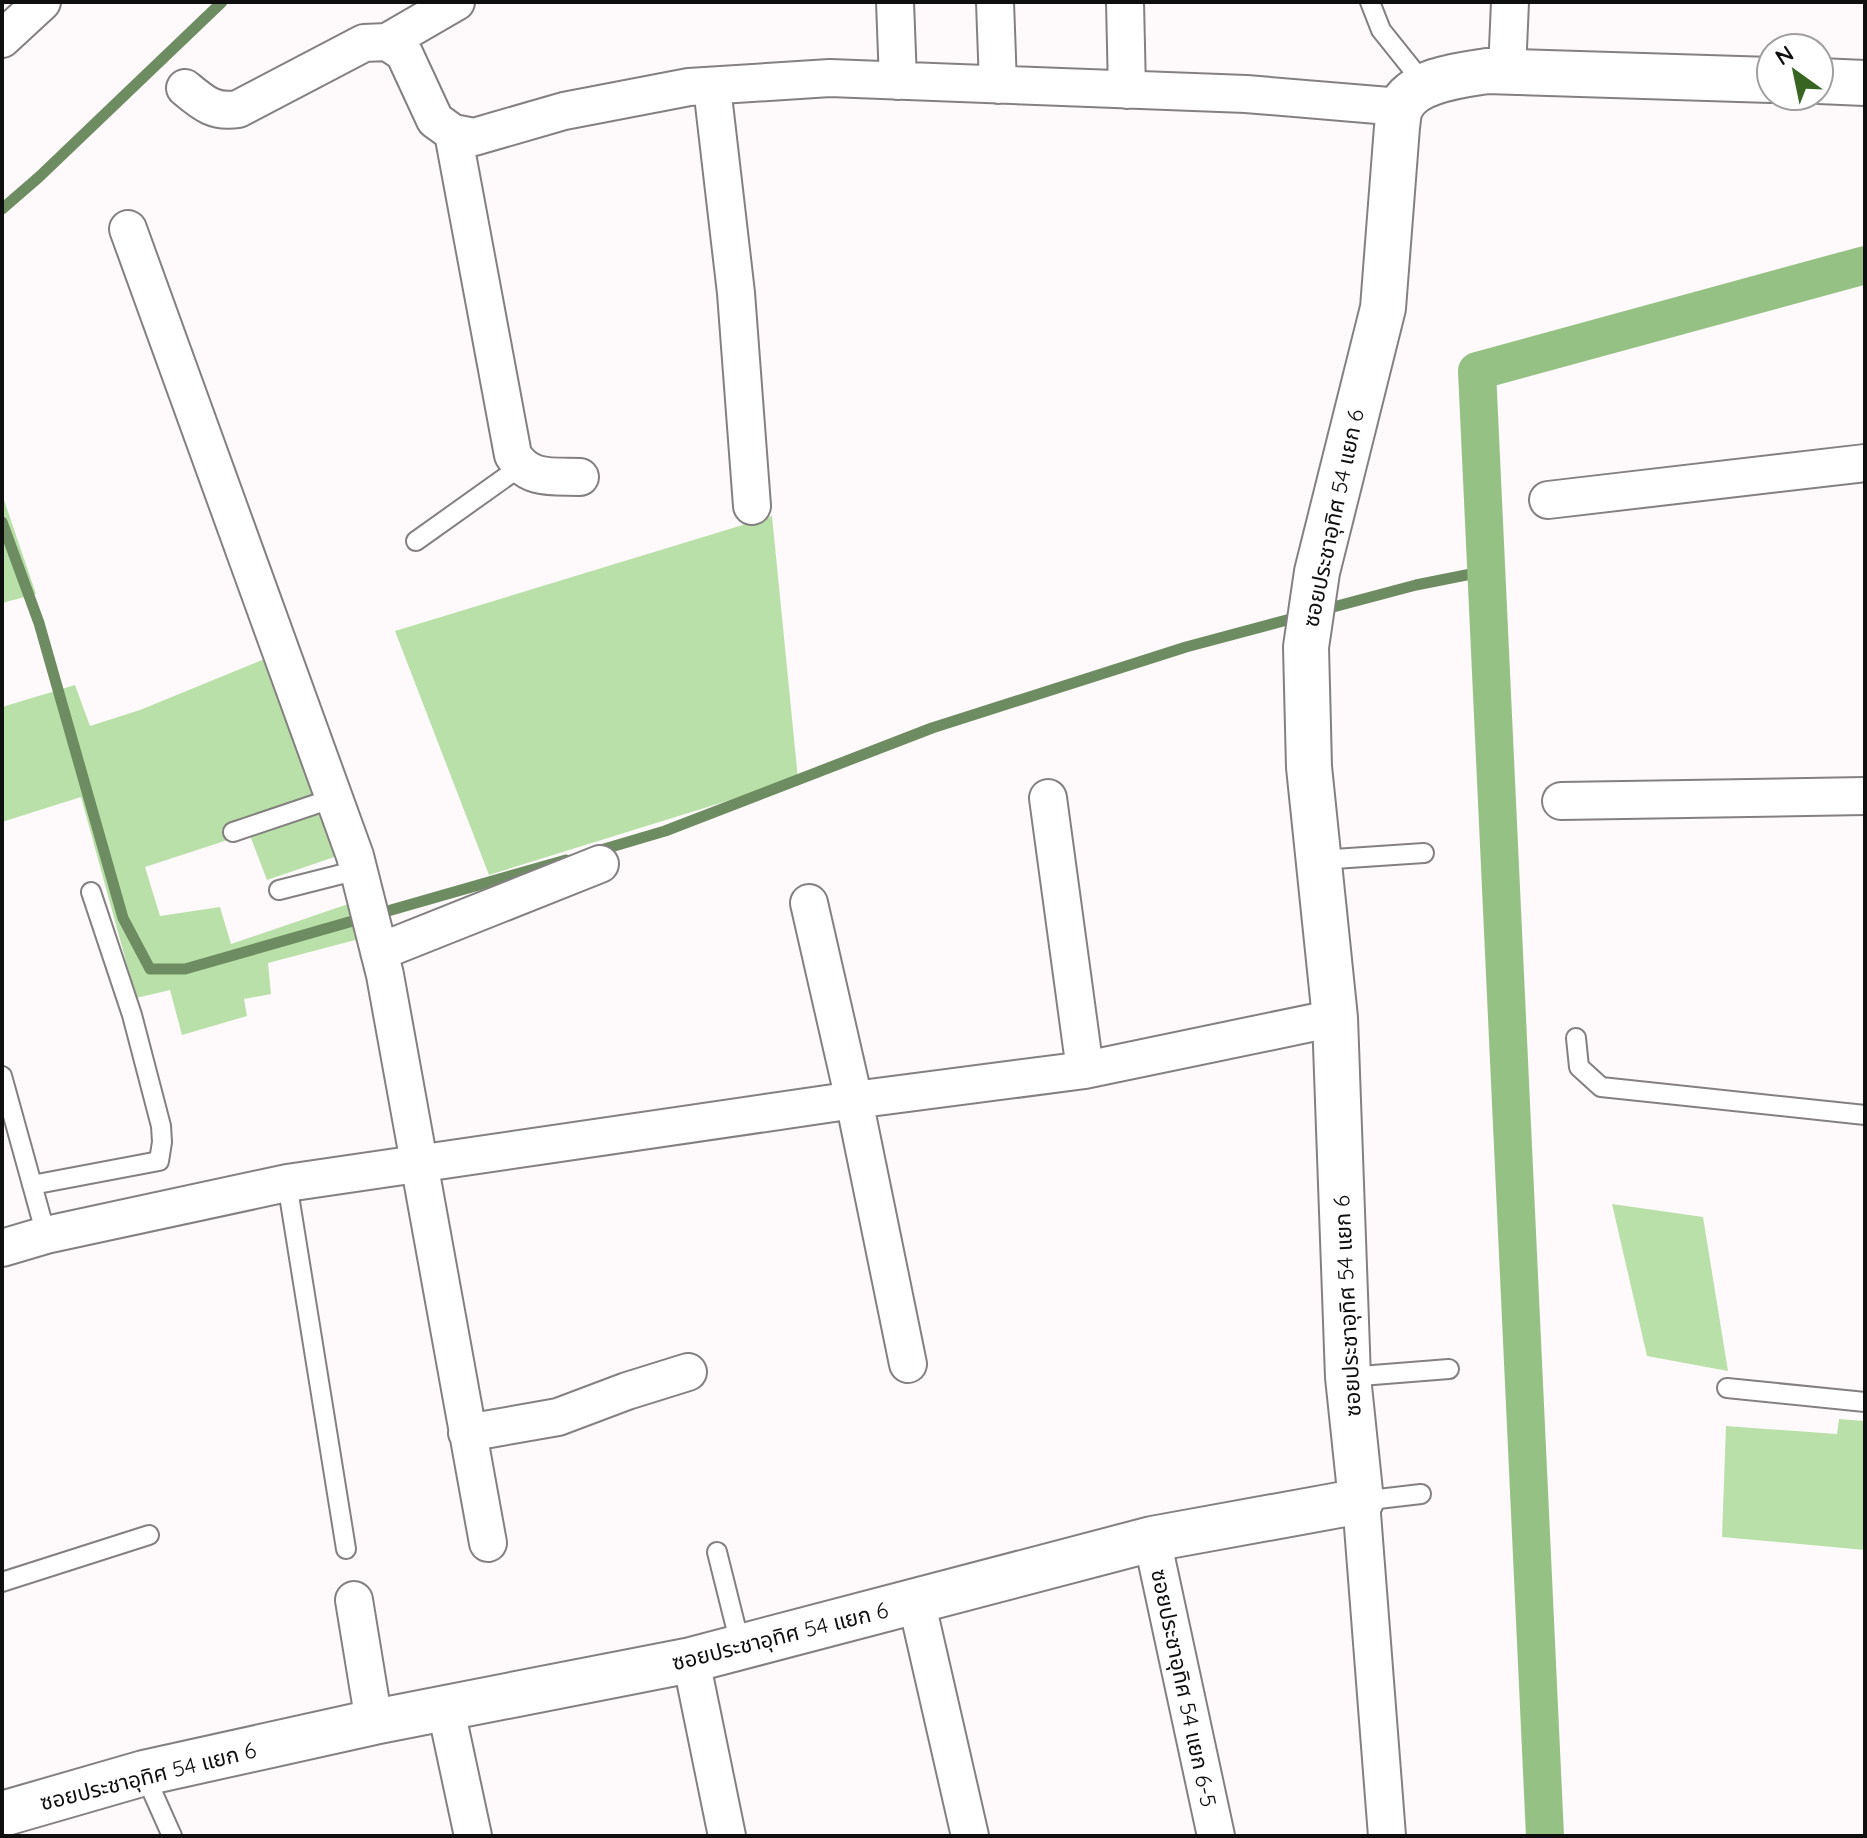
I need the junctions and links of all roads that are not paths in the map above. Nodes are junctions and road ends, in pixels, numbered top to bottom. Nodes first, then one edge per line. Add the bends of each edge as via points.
1 (42, 2) edge
2 (456, 2) edge
3 (895, 2) edge
4 (995, 2) edge
5 (1125, 2) edge
6 (1370, 2) edge
7 (1510, 2) edge
8 (2, 39) edge
9 (387, 42) junction
10 (1507, 71) junction
11 (1755, 79) edge
12 (898, 81) junction
13 (1835, 82) edge
14 (1865, 83) edge
15 (998, 85) junction
16 (712, 87) junction
17 (185, 88) dead end
18 (1127, 90) junction
19 (1413, 96) junction
20 (453, 133) junction
21 (128, 229) dead end
22 (1865, 463) edge
23 (520, 467) junction
24 (580, 477) dead end
25 (1548, 500) dead end
26 (752, 506) dead end
27 (416, 541) dead end
28 (1865, 796) edge
29 (334, 798) junction
30 (1048, 798) dead end
31 (1561, 801) dead end
32 (233, 832) dead end
33 (1424, 853) dead end
34 (1319, 860) junction
35 (600, 864) dead end
36 (361, 880) junction
37 (279, 890) dead end
38 (91, 892) dead end
39 (809, 903) dead end
40 (377, 945) junction
41 (1335, 1018) junction
42 (1576, 1038) dead end
43 (1085, 1070) junction
44 (2, 1076) edge
45 (854, 1100) junction
46 (1865, 1115) edge
47 (420, 1164) junction
48 (287, 1183) junction
49 (32, 1185) junction
50 (46, 1235) junction
51 (2, 1248) edge
52 (908, 1364) dead end
53 (1449, 1369) dead end
54 (688, 1372) dead end
55 (1348, 1377) junction
56 (1727, 1388) dead end
57 (1865, 1402) edge
58 (467, 1433) junction
59 (1421, 1494) dead end
60 (1361, 1501) junction
61 (149, 1535) dead end
62 (1152, 1539) junction
63 (488, 1543) dead end
64 (346, 1549) dead end
65 (717, 1552) dead end
66 (2, 1582) edge
67 (354, 1600) dead end
68 (916, 1600) junction
69 (741, 1648) junction
70 (691, 1660) junction
71 (446, 1710) junction
72 (374, 1722) junction
73 (144, 1773) junction
74 (2, 1814) edge
75 (172, 1836) edge
76 (473, 1836) edge
77 (727, 1836) edge
78 (970, 1836) edge
79 (1216, 1836) edge
80 (1387, 1836) edge

1 - 8 street
2 - 9 street
3 - 12 street
4 - 15 street
5 - 18 street
6 - 19 lane
7 - 10 street
9 - 17 street via 364,43 238,109 208,107
9 - 20 street via 404,53 435,120
10 - 11 street
10 - 19 street via 1443,78
12 - 15 street
12 - 16 street via 830,78
13 - 14 street
15 - 18 street
16 - 20 street via 564,111 474,137
16 - 26 street via 736,293
18 - 19 street
19 - 34 street, ซอยประชาอุทิศ 54 แยก 6 via 1397,127 1383,308 1317,572 1306,647 1309,767
20 - 23 street via 513,455
21 - 29 street
22 - 25 street
23 - 24 street via 531,474
23 - 27 lane
28 - 31 street
29 - 32 lane
29 - 36 street
30 - 43 street
33 - 34 lane
34 - 41 street, ซอยประชาอุทิศ 54 แยก 6
35 - 40 street
36 - 37 lane
36 - 40 street
38 - 49 lane via 132,1015 161,1126 159,1161
39 - 45 street
40 - 47 street
41 - 43 street
41 - 55 street, ซอยประชาอุทิศ 54 แยก 6
42 - 46 lane via 1579,1067 1601,1087
43 - 45 street
44 - 49 lane
45 - 47 street
45 - 52 street
47 - 48 street
47 - 58 street
48 - 50 street
48 - 64 lane
49 - 50 lane
50 - 51 street
53 - 55 lane
54 - 58 street via 558,1417
55 - 60 street, ซอยประชาอุทิศ 54 แยก 6
56 - 57 lane
58 - 63 street
59 - 60 lane
60 - 62 street, ซอยประชาอุทิศ 54 แยก 6
60 - 80 street
61 - 66 lane
62 - 68 street, ซอยประชาอุทิศ 54 แยก 6
62 - 79 street, ซอยประชาอุทิศ 54 แยก 6-5
65 - 69 lane
67 - 72 street
68 - 69 street, ซอยประชาอุทิศ 54 แยก 6
68 - 78 street
69 - 70 street, ซอยประชาอุทิศ 54 แยก 6
70 - 71 street, ซอยประชาอุทิศ 54 แยก 6
70 - 77 street
71 - 72 street, ซอยประชาอุทิศ 54 แยก 6
71 - 76 street
72 - 73 street, ซอยประชาอุทิศ 54 แยก 6
73 - 74 street, ซอยประชาอุทิศ 54 แยก 6
73 - 75 lane

